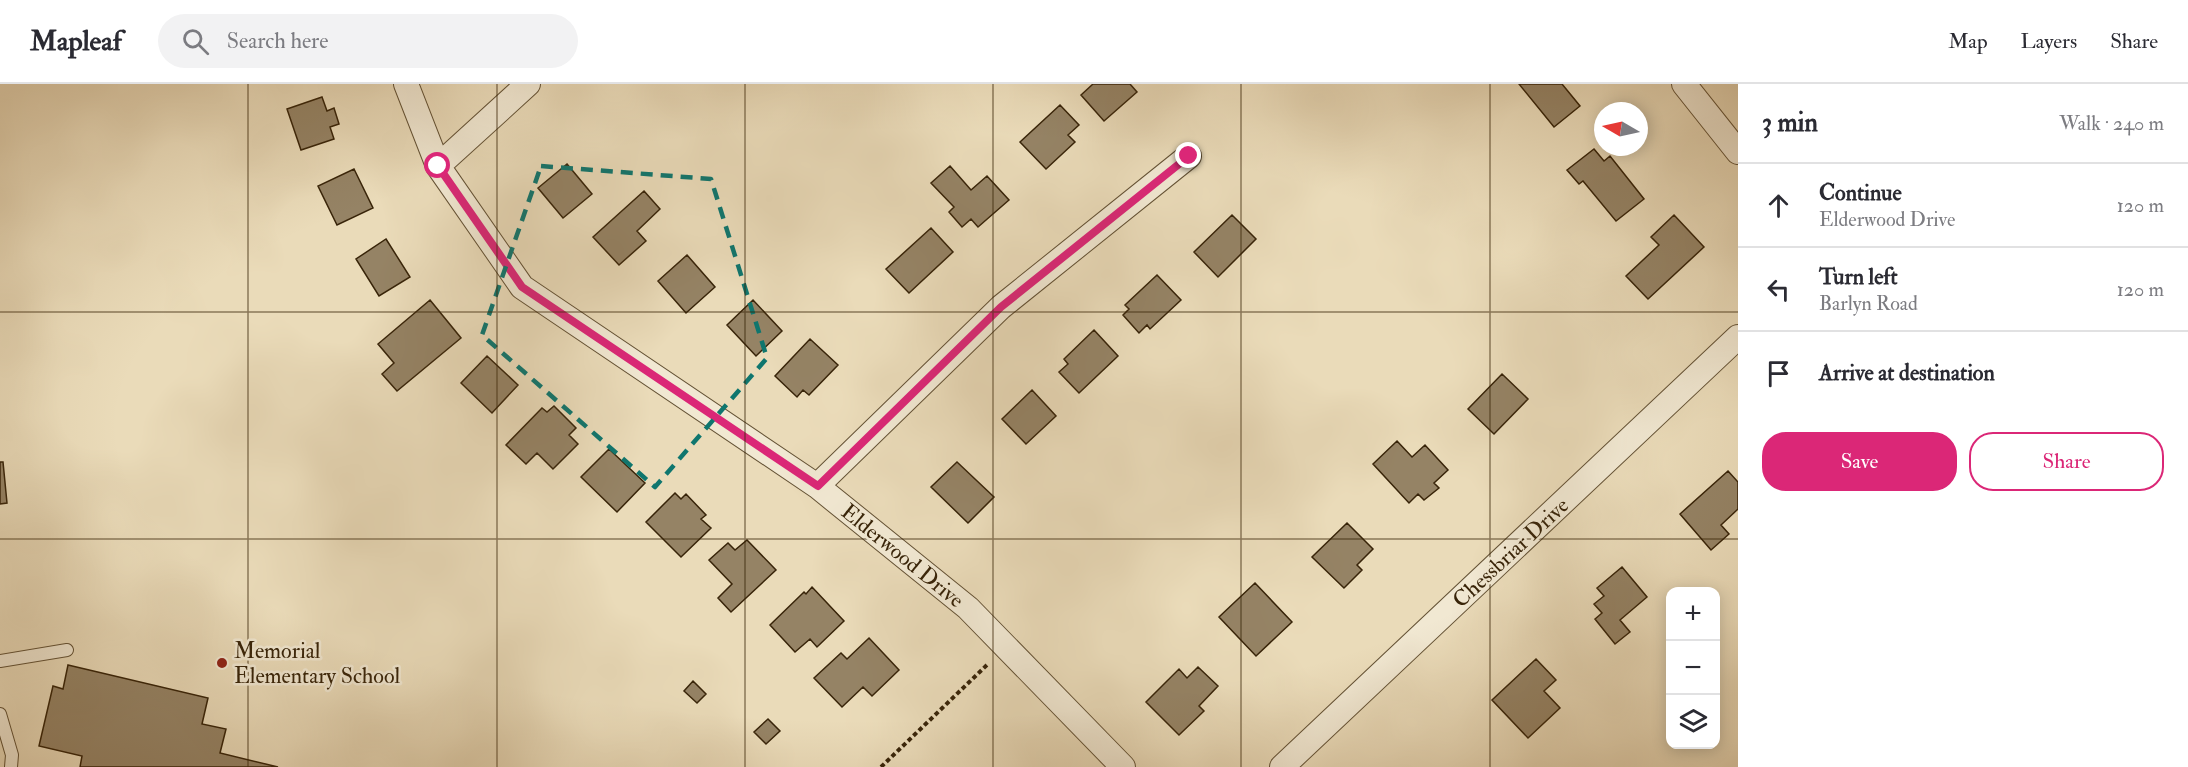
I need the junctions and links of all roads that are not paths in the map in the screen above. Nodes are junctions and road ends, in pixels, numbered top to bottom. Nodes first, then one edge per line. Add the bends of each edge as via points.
1 (406, 84) edge
2 (528, 84) edge
3 (1684, 84) edge
4 (1738, 152) edge
5 (1189, 156) dead end
6 (438, 166) junction
7 (1738, 337) edge
8 (818, 486) junction
9 (67, 650) dead end
10 (0, 661) edge
11 (0, 714) edge
12 (12, 767) edge
13 (1123, 767) edge
14 (1282, 767) edge

1 - 6 street, Elderwood Drive
2 - 6 street
3 - 4 street
5 - 8 street via 1001,307
6 - 8 street, Elderwood Drive via 522,287
7 - 14 street, Chessbriar Drive
8 - 13 street, Elderwood Drive via 968,608
9 - 10 lane
11 - 12 lane

